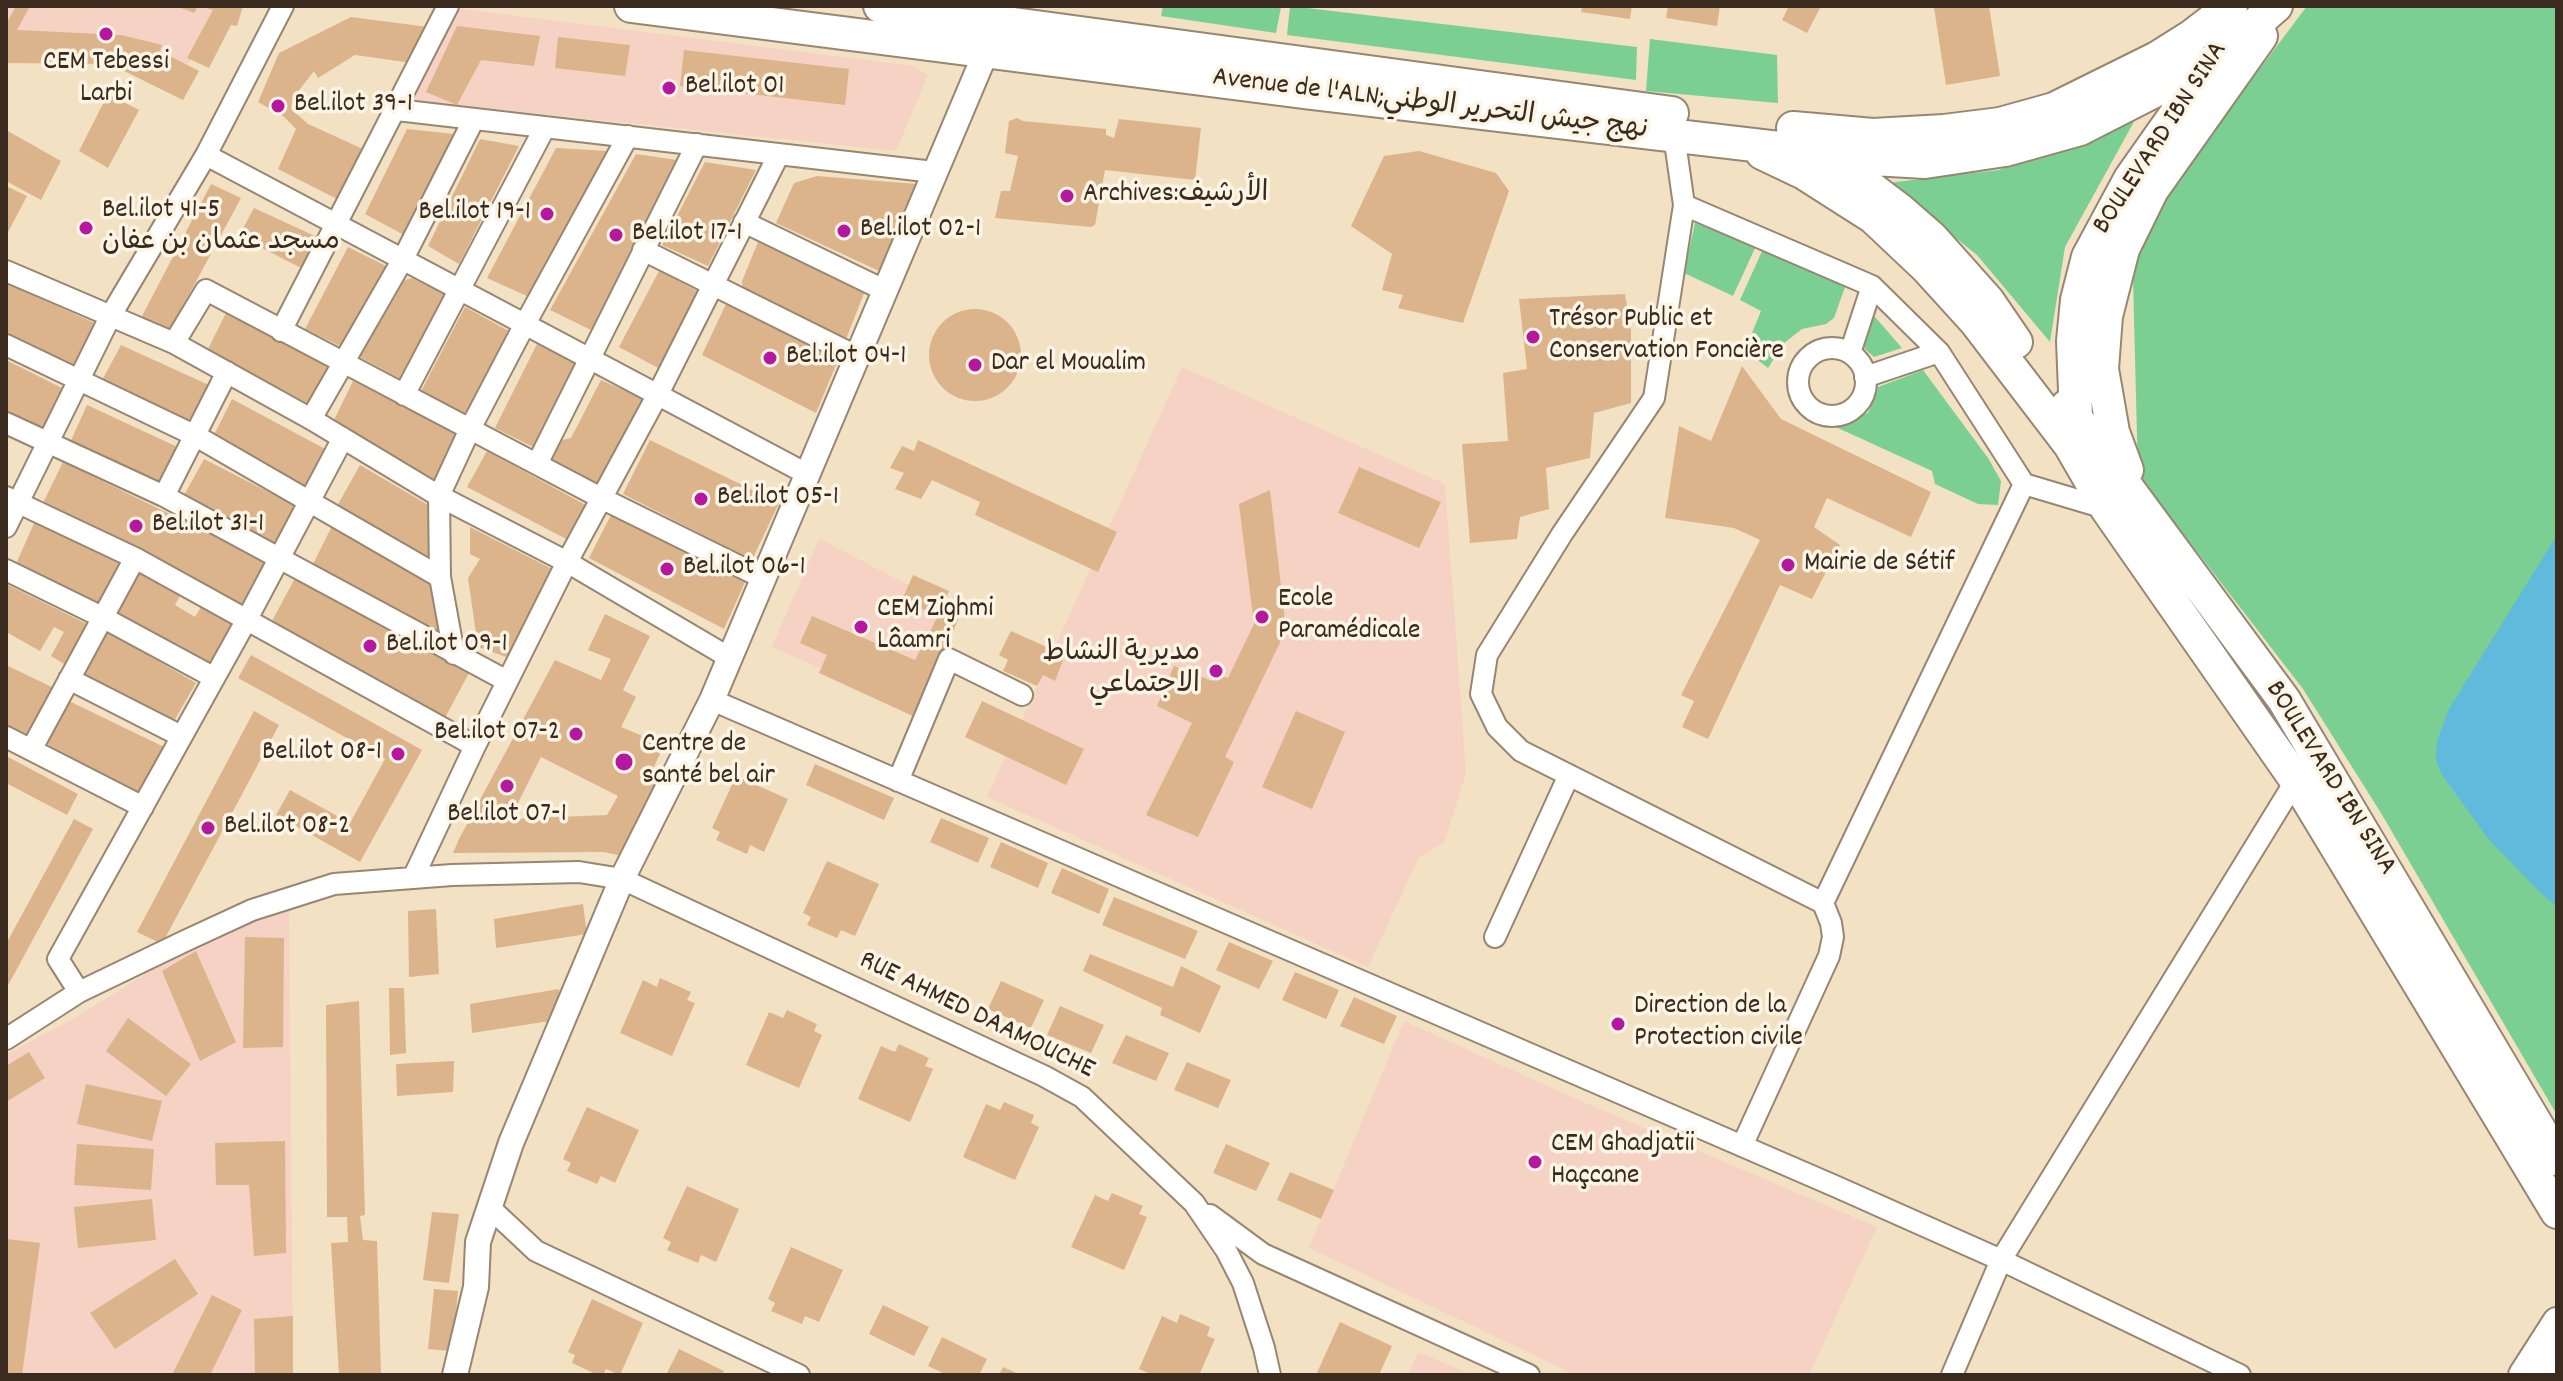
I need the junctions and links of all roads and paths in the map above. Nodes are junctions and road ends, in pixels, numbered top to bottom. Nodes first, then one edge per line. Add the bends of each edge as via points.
1 (283, 6) edge
2 (448, 6) edge
3 (631, 6) edge
4 (880, 6) edge
5 (2231, 6) edge
6 (2245, 6) edge
7 (2279, 6) edge
8 (976, 25) edge
9 (2213, 61) junction
10 (397, 110) junction
11 (474, 119) junction
12 (545, 127) junction
13 (1746, 133) junction
14 (1674, 135) junction
15 (628, 136) junction
16 (697, 144) junction
17 (1801, 150) junction
18 (779, 154) junction
19 (206, 155) junction
20 (934, 172) junction
21 (1684, 205) junction
22 (744, 222) junction
23 (337, 224) junction
24 (643, 250) junction
25 (403, 259) junction
26 (6, 271) edge
27 (712, 285) junction
28 (1872, 286) junction
29 (459, 289) junction
30 (884, 290) junction
31 (111, 315) junction
32 (525, 324) junction
33 (281, 331) junction
34 (174, 343) junction
35 (6, 345) edge
36 (1939, 352) junction
37 (1850, 353) junction
38 (856, 356) junction
39 (589, 358) junction
40 (342, 362) junction
41 (227, 372) junction
42 (1865, 377) junction
43 (78, 381) junction
44 (658, 394) junction
45 (404, 395) junction
46 (2076, 416) junction
47 (311, 419) junction
48 (6, 423) edge
49 (470, 429) junction
50 (196, 436) junction
51 (343, 438) junction
52 (47, 443) junction
53 (537, 464) junction
54 (807, 474) junction
55 (2024, 484) junction
56 (164, 496) junction
57 (439, 496) junction
58 (603, 499) junction
59 (12, 500) edge
60 (308, 502) junction
61 (2141, 506) junction
62 (2107, 509) junction
63 (6, 527) edge
64 (279, 557) junction
65 (135, 558) junction
66 (567, 562) junction
67 (6, 570) edge
68 (440, 577) junction
69 (763, 578) junction
70 (102, 617) junction
71 (246, 621) junction
72 (454, 654) junction
73 (730, 658) junction
74 (213, 677) junction
75 (69, 679) junction
76 (507, 681) junction
77 (1022, 695) dead end
78 (712, 700) junction
79 (181, 736) junction
80 (6, 737) edge
81 (475, 746) junction
82 (31, 750) junction
83 (1569, 775) junction
84 (2296, 780) junction
85 (898, 781) junction
86 (143, 807) junction
87 (413, 878) junction
88 (622, 879) junction
89 (1823, 903) junction
90 (1495, 937) dead end
91 (79, 992) junction
92 (6, 1039) edge
93 (1742, 1146) junction
94 (2557, 1159) edge
95 (1194, 1203) junction
96 (489, 1207) junction
97 (2557, 1212) edge
98 (2001, 1260) junction
99 (2557, 1322) edge
100 (2557, 1363) edge
101 (455, 1375) edge
102 (799, 1375) edge
103 (1270, 1375) edge
104 (1529, 1375) edge
105 (1952, 1375) edge
106 (2240, 1375) edge
107 (2523, 1375) edge
108 (2545, 1375) edge

1 - 19 street
2 - 10 street
3 - 8 main road, Avenue de l'ALN;نهج جيش التحرير الوطني
4 - 8 main road
5 - 13 main road, Avenue de l'ALN;نهج جيش التحرير الوطني via 2120,78 2054,109 2000,124 1873,135
6 - 9 main road, BOULEVARD IBN SINA
7 - 9 main road
7 - 61 main road via 2152,190 2123,249 2106,316 2102,369 2113,432
8 - 13 main road, Avenue de l'ALN;نهج جيش التحرير الوطني
8 - 14 main road, Avenue de l'ALN;نهج جيش التحرير الوطني via 1311,93
8 - 20 street via 972,86
9 - 17 main road via 2080,129 2005,150 1925,162
9 - 46 main road, BOULEVARD IBN SINA via 2130,179 2088,257 2073,341
10 - 11 street
10 - 23 street
11 - 12 street
11 - 25 street
12 - 15 street
12 - 29 street
13 - 14 main road, Avenue de l'ALN;نهج جيش التحرير الوطني
13 - 17 main road, BOULEVARD IBN SINA
13 - 62 main road via 1873,217 1926,267 1976,322 2070,445
14 - 21 street
15 - 16 street
15 - 32 street
16 - 18 street
16 - 24 street
17 - 46 main road, BOULEVARD IBN SINA via 1855,176 1931,237 1988,301 2034,368
18 - 20 street
18 - 22 street
19 - 23 street
19 - 31 street
20 - 30 street
21 - 28 street
21 - 83 street via 1654,398 1487,655 1481,694 1497,727 1521,751
22 - 27 street
22 - 30 street
23 - 25 street
23 - 33 street
24 - 27 street
24 - 39 street
25 - 29 street
25 - 40 street
26 - 31 street
27 - 38 street
27 - 44 street
28 - 36 street
28 - 37 street
29 - 32 street
29 - 45 street
30 - 38 street
31 - 34 street
31 - 43 street
32 - 39 street
32 - 49 street
33 - 34 street via 206,290
33 - 40 street
34 - 41 street
35 - 43 street
36 - 42 street
36 - 55 street
37 - 42 street
37 - 42 street via 1828,348 1808,357 1798,378 1803,400 1821,414 1843,413 1861,399
38 - 54 street
39 - 44 street
39 - 53 street
40 - 45 street
40 - 47 street
41 - 47 street
41 - 50 street
43 - 50 street
43 - 52 street
44 - 54 street
44 - 58 street
45 - 49 street
46 - 61 main road, BOULEVARD IBN SINA
46 - 62 main road, BOULEVARD IBN SINA
47 - 51 street
48 - 52 street
49 - 53 street
49 - 57 street
50 - 56 street
50 - 60 street
51 - 57 street
51 - 60 street
52 - 56 street
52 - 59 street
53 - 58 street
54 - 69 street
55 - 62 street
55 - 89 street
56 - 64 street
57 - 66 street
57 - 68 street
58 - 66 street
58 - 69 street
59 - 63 street
59 - 65 street
60 - 64 street
60 - 68 street
61 - 62 street
61 - 94 main road, BOULEVARD IBN SINA via 2284,700
62 - 84 main road
64 - 71 street
64 - 72 street
65 - 70 street
65 - 71 street
66 - 73 street
66 - 76 street
67 - 70 street
68 - 72 street
69 - 73 street
70 - 74 street
70 - 75 street
71 - 74 street
71 - 81 street
72 - 76 street
73 - 78 street
74 - 79 street
75 - 79 street
75 - 82 street
76 - 81 street
77 - 85 street via 949,659
78 - 85 street
78 - 88 street
79 - 86 street
80 - 82 street
81 - 87 street
82 - 86 street
83 - 89 street
83 - 90 street
84 - 97 main road
84 - 98 street
85 - 93 street
86 - 91 street via 58,959
87 - 88 street, RUE AHMED DAAMOUCHE via 579,872
87 - 91 street, RUE AHMED DAAMOUCHE via 334,884 252,910
88 - 95 street, RUE AHMED DAAMOUCHE via 1082,1097
88 - 96 street
89 - 93 street via 1833,937 1829,956
91 - 92 street, RUE AHMED DAAMOUCHE
93 - 98 street
95 - 103 street, RUE AHMED DAAMOUCHE via 1243,1283
95 - 104 street via 1263,1254
96 - 101 street
96 - 102 street via 536,1251
98 - 105 street
98 - 106 street
99 - 107 main road
100 - 108 main road

